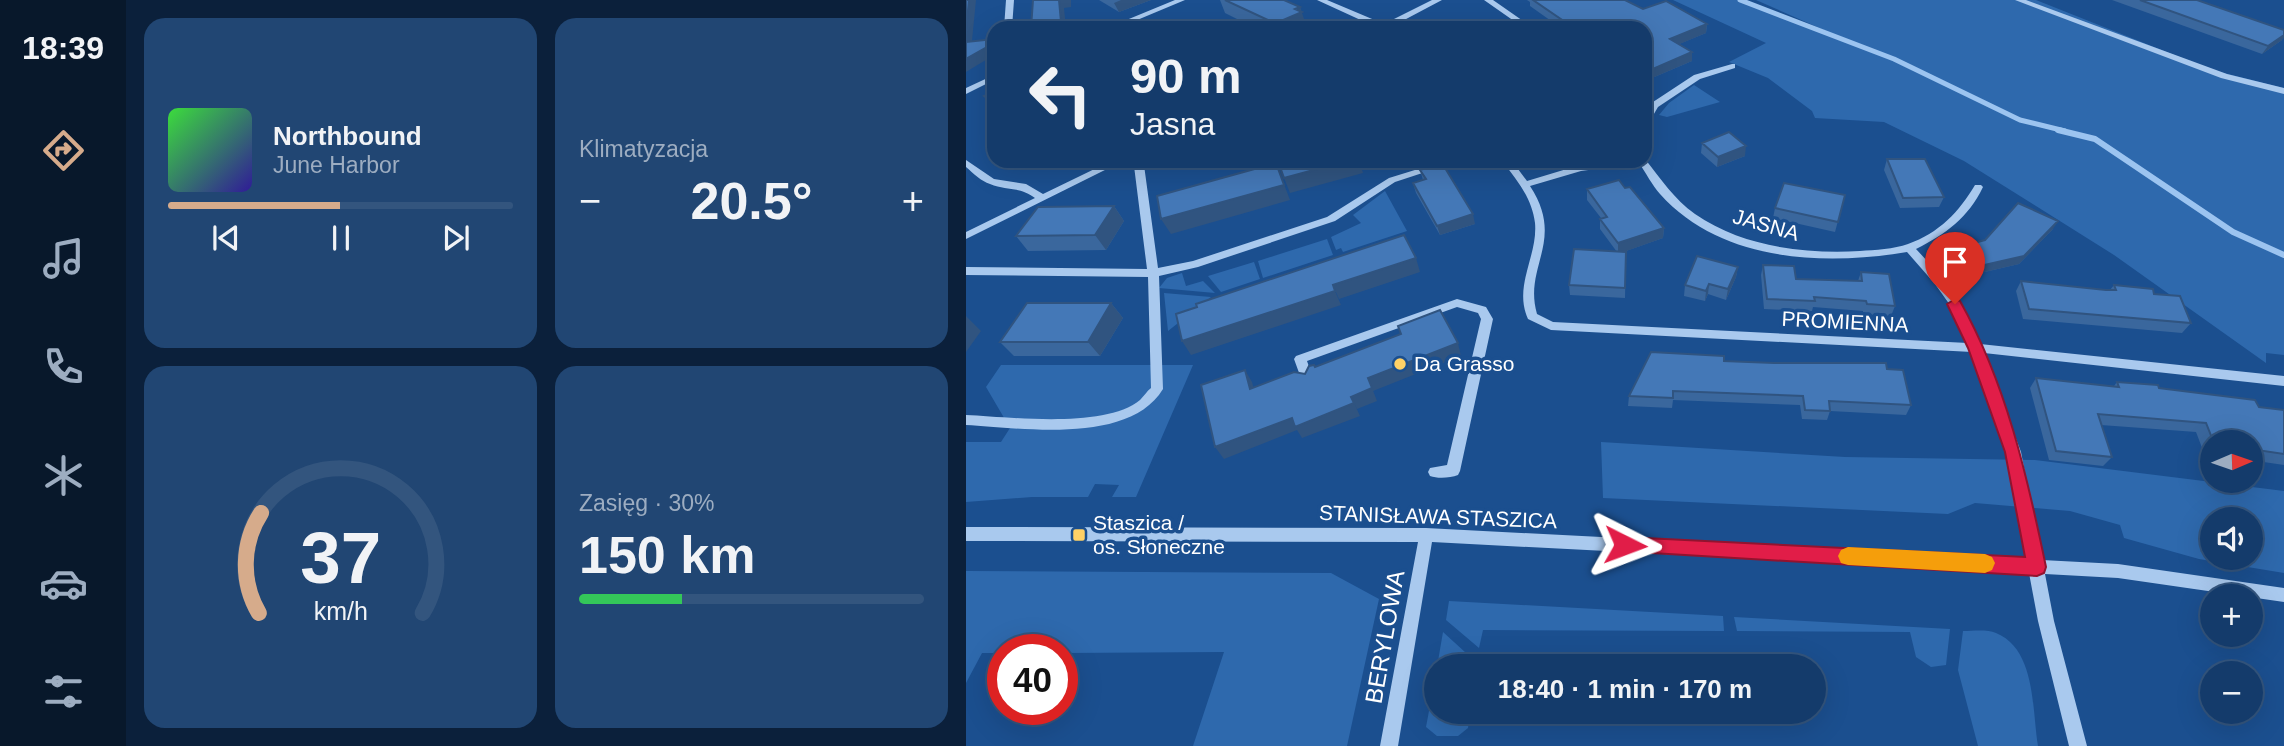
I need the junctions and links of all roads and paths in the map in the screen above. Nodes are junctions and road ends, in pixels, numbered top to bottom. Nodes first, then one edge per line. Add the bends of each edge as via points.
1 (1010, 0) edge
2 (1181, 0) edge
3 (1321, 0) edge
4 (1438, 0) edge
5 (1488, 0) edge
6 (2020, 0) edge
7 (1008, 21) edge
8 (1128, 21) edge
9 (1369, 21) edge
10 (1398, 21) edge
11 (1519, 21) edge
12 (1732, 66) dead end
13 (987, 80) edge
14 (966, 91) edge
15 (2284, 91) edge
16 (1652, 102) edge
17 (966, 163) edge
18 (1104, 168) edge
19 (1139, 168) edge
20 (1431, 168) edge
21 (1513, 168) edge
22 (1580, 168) edge
23 (1647, 168) edge
24 (1526, 184) junction
25 (1978, 187) dead end
26 (1042, 198) junction
27 (966, 236) edge
28 (1909, 248) junction
29 (966, 271) edge
30 (1153, 273) junction
31 (1976, 348) junction
32 (1308, 381) edge
33 (2284, 381) edge
34 (966, 420) edge
35 (1435, 472) dead end
36 (966, 534) edge
37 (1426, 535) junction
38 (2037, 567) junction
39 (2284, 595) edge
40 (1388, 746) edge
41 (2078, 746) edge

1 - 7 street
2 - 8 street
3 - 9 street
4 - 10 street
5 - 11 street
6 - 15 street via 2224,76
12 - 16 street via 1697,77
13 - 14 street
17 - 26 street via 988,179 1025,185
18 - 26 street
19 - 30 street
20 - 30 street via 1392,180 1331,219
21 - 24 street
22 - 24 street
23 - 28 street, JASNA via 1667,198 1694,218 1727,236 1769,249 1850,257
24 - 31 street, PROMIENNA via 1539,213 1540,244 1526,299 1532,316 1551,326
25 - 28 street, JASNA via 1955,223
26 - 27 street
28 - 31 street via 1947,291
29 - 30 street
30 - 34 street via 1157,389 1146,405 1099,422
31 - 33 street, PROMIENNA
31 - 38 street via 2014,452
32 - 35 street via 1300,359 1457,303 1482,310 1487,319 1453,471
36 - 37 street, STANISŁAWA STASZICA
37 - 38 street, STANISŁAWA STASZICA
37 - 40 street, BERYLOWA
38 - 39 street, STANISŁAWA STASZICA via 2118,571
38 - 41 street

